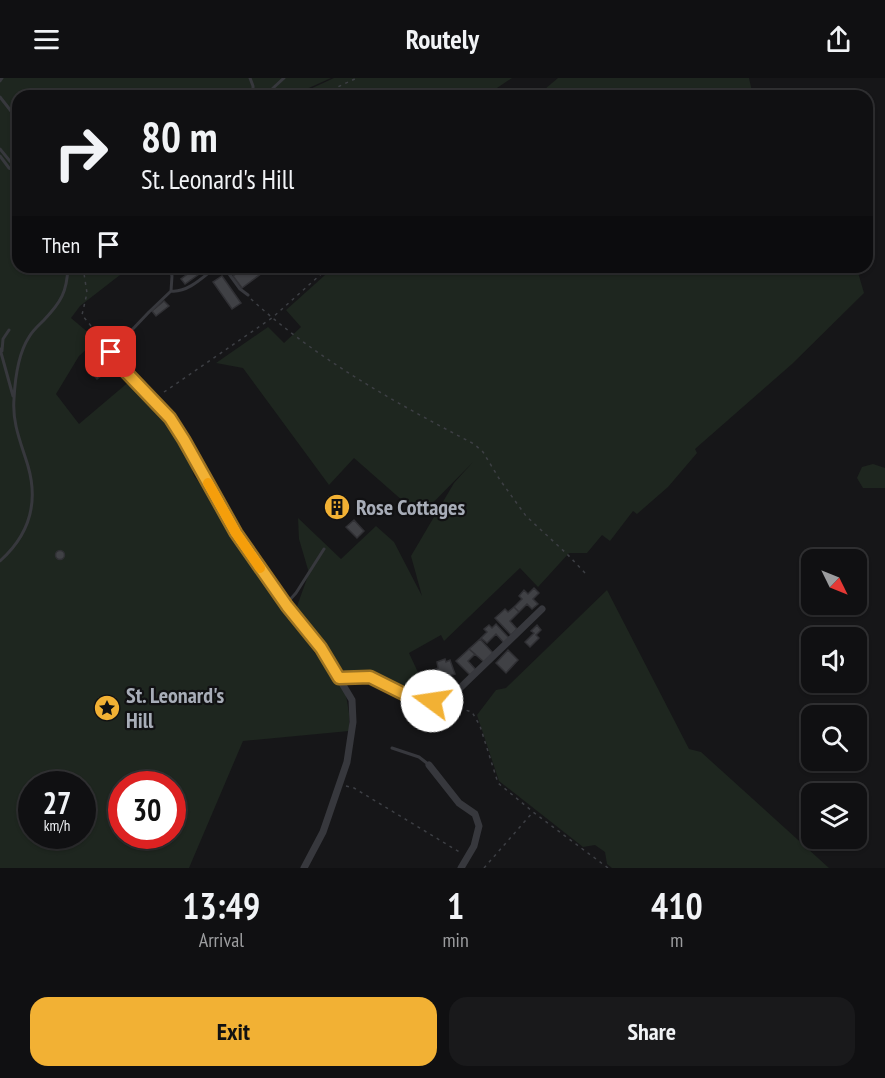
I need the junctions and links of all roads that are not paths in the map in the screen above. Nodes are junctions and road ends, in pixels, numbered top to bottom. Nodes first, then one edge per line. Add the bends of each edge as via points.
1 (285, 78) edge
2 (271, 90) edge
3 (0, 97) edge
4 (12, 112) edge
5 (0, 149) edge
6 (0, 156) edge
7 (12, 164) edge
8 (12, 169) edge
9 (68, 273) edge
10 (171, 273) edge
11 (208, 273) edge
12 (228, 273) edge
13 (171, 291) junction
14 (248, 296) road end
15 (9, 330) dead end
16 (101, 339) road end
17 (1, 351) edge
18 (111, 352) junction
19 (14, 401) junction
20 (324, 549) dead end
21 (0, 561) edge
22 (286, 604) junction
23 (542, 609) dead end
24 (339, 678) junction
25 (392, 748) dead end
26 (429, 765) joint
27 (304, 868) edge
28 (461, 868) edge

1 - 2 lane
3 - 4 lane
5 - 7 lane
6 - 8 lane
9 - 19 lane via 62,299 24,345
10 - 13 lane
11 - 13 lane via 186,289
12 - 14 lane
13 - 18 lane
15 - 17 lane
16 - 18 street
17 - 19 lane
18 - 22 street via 170,418 236,533
19 - 21 lane via 17,433 30,472 32,509 23,535
20 - 22 lane
22 - 24 street
23 - 24 street via 459,688 432,701 404,694 370,677
24 - 27 street via 352,700 347,762 323,832
25 - 26 lane via 419,757
26 - 28 street via 459,804 475,814 479,826 474,846

